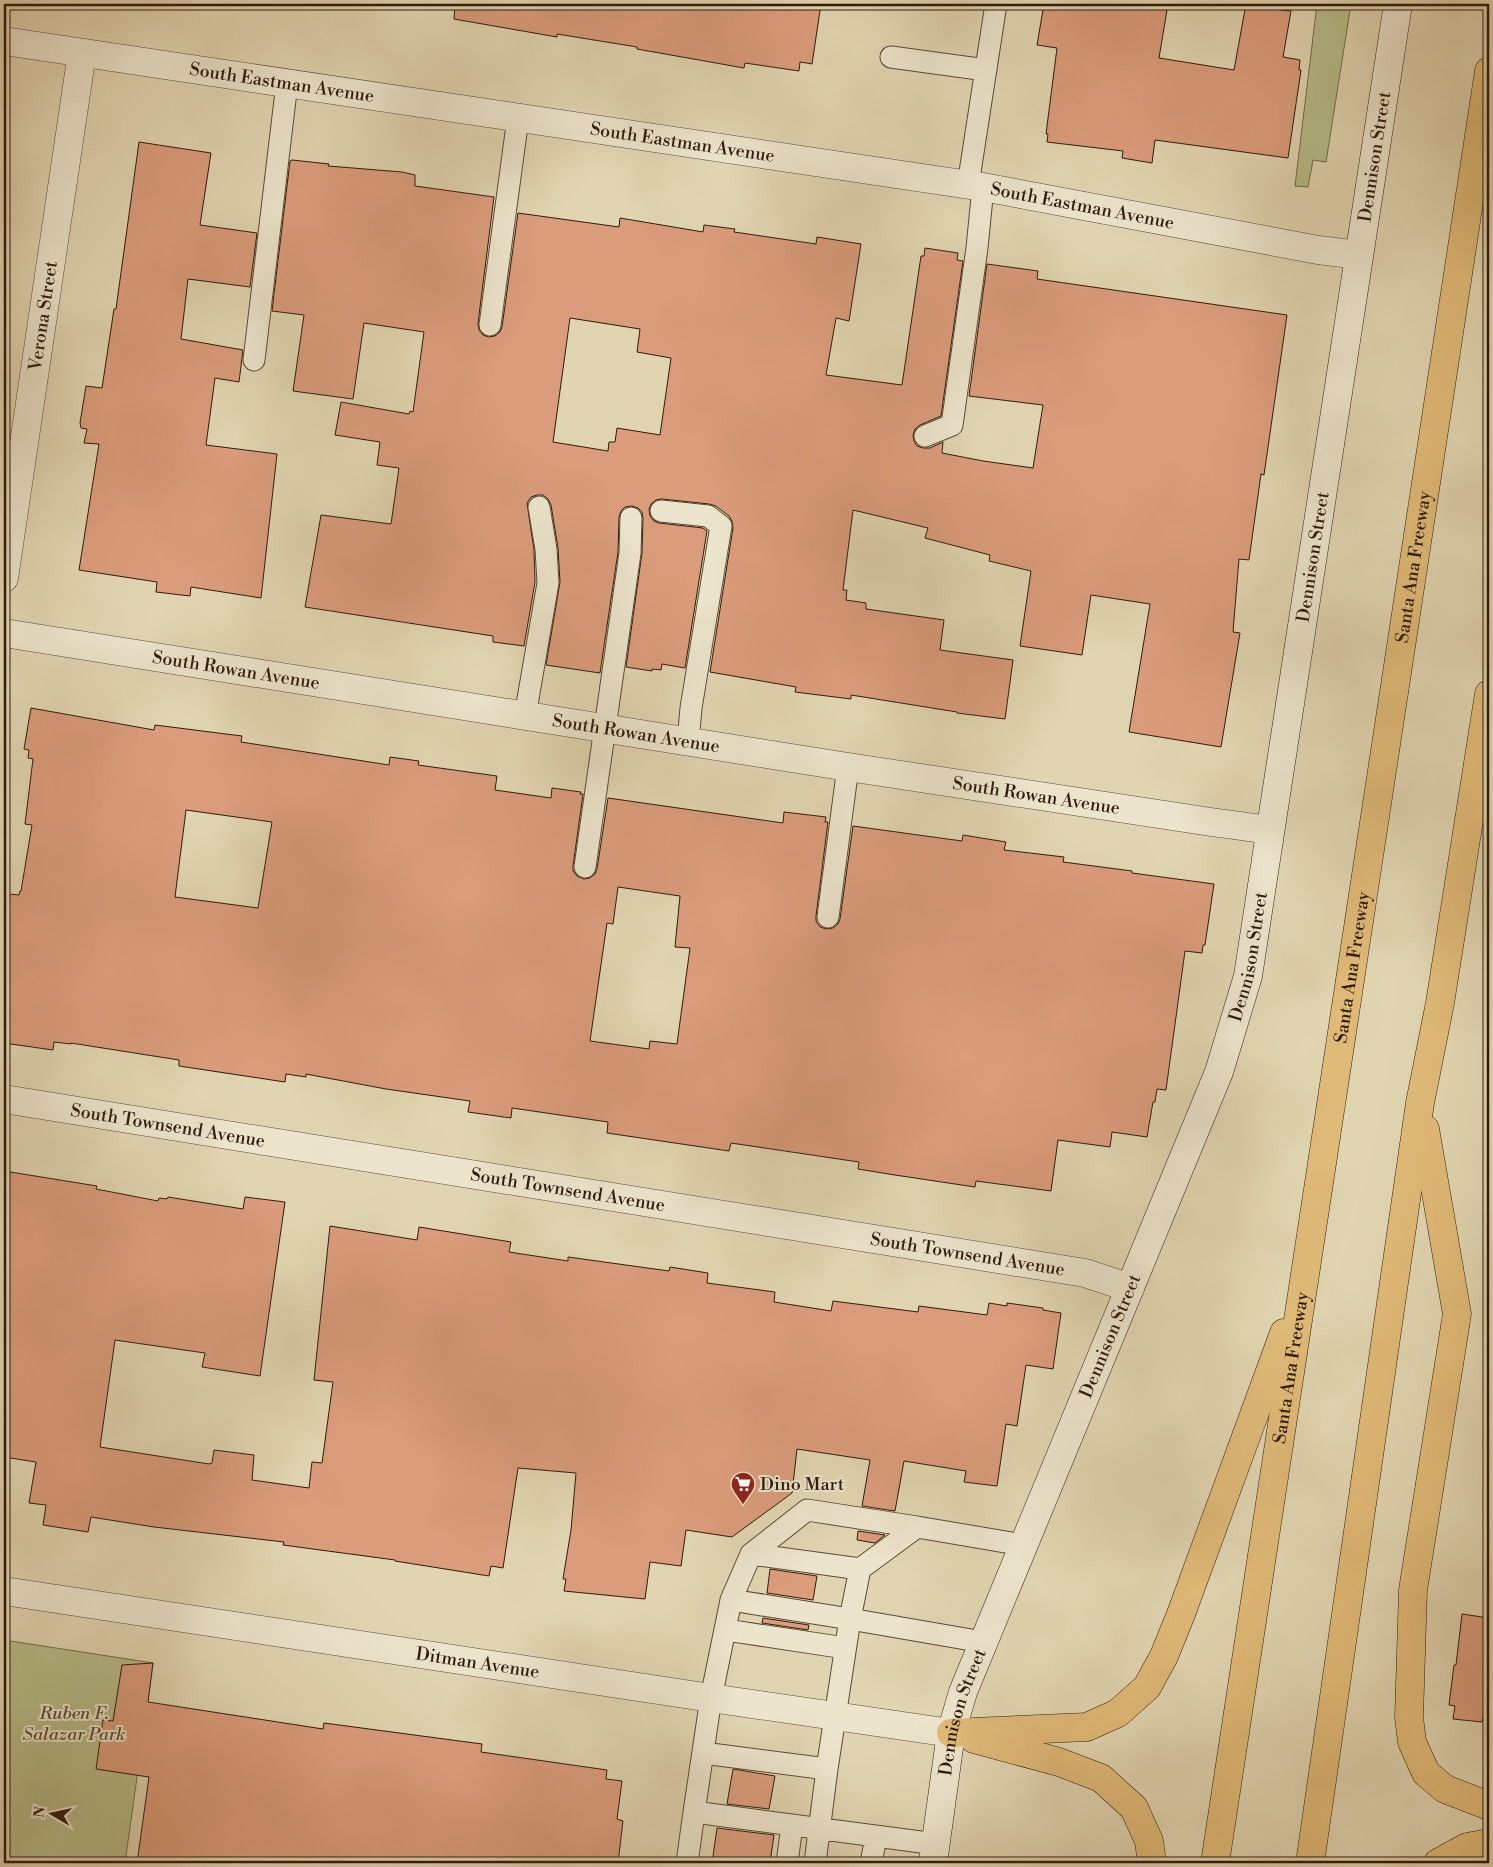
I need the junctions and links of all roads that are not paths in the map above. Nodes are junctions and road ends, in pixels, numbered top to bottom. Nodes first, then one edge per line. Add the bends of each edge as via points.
1 (996, 4) edge
2 (1398, 4) edge
3 (4, 41) edge
4 (82, 53) junction
5 (891, 57) dead end
6 (986, 70) junction
7 (1489, 71) edge
8 (287, 83) junction
9 (518, 118) junction
10 (976, 186) junction
11 (1359, 255) junction
12 (490, 325) dead end
13 (254, 360) dead end
14 (925, 436) dead end
15 (539, 507) dead end
16 (661, 511) dead end
17 (631, 518) dead end
18 (4, 578) edge
19 (4, 633) edge
20 (1489, 694) edge
21 (525, 716) junction
22 (605, 728) junction
23 (688, 742) junction
24 (848, 767) junction
25 (1270, 830) junction
26 (585, 867) dead end
27 (828, 917) dead end
28 (4, 1099) edge
29 (1420, 1103) junction
30 (1304, 1277) junction
31 (1130, 1288) junction
32 (917, 1527) junction
33 (1023, 1545) junction
34 (751, 1554) junction
35 (860, 1570) junction
36 (4, 1591) edge
37 (730, 1600) junction
38 (850, 1619) junction
39 (726, 1630) junction
40 (983, 1642) junction
41 (845, 1648) junction
42 (711, 1698) junction
43 (834, 1716) junction
44 (951, 1733) junction
45 (703, 1753) junction
46 (827, 1769) junction
47 (1489, 1806) edge
48 (694, 1812) junction
49 (792, 1825) junction
50 (820, 1829) junction
51 (876, 1836) junction
52 (1489, 1843) edge
53 (934, 1854) edge
54 (687, 1863) edge
55 (787, 1863) edge
56 (815, 1863) edge
57 (872, 1863) edge
58 (1152, 1863) edge
59 (1215, 1863) edge
60 (1310, 1863) edge
61 (1438, 1863) edge

1 - 6 lane
2 - 11 street, Dennison Street
3 - 4 street, South Eastman Avenue
4 - 8 street, South Eastman Avenue
4 - 18 street, Verona Street
5 - 6 lane
6 - 10 lane
7 - 30 highway, Santa Ana Freeway
8 - 9 street, South Eastman Avenue
8 - 13 lane
9 - 10 street, South Eastman Avenue
9 - 12 lane
10 - 11 street, South Eastman Avenue
10 - 14 lane via 977,248 952,425
11 - 25 street, Dennison Street
15 - 21 lane via 548,583
16 - 23 lane via 708,516 721,526
17 - 22 lane via 630,553
19 - 21 street, South Rowan Avenue
20 - 29 highway via 1440,1003
21 - 22 street, South Rowan Avenue
22 - 23 street, South Rowan Avenue
22 - 26 lane
23 - 24 street, South Rowan Avenue
24 - 25 street, South Rowan Avenue
24 - 27 lane
25 - 31 street, Dennison Street via 1248,976 1219,1072
28 - 31 street, South Townsend Avenue via 1085,1273
29 - 47 highway via 1456,1314 1413,1590 1409,1717 1412,1742 1426,1773 1445,1789
29 - 60 highway
30 - 44 highway via 1174,1631 1147,1687 1118,1713 1087,1727
30 - 59 highway, Santa Ana Freeway
31 - 33 street, Dennison Street
32 - 33 lane
32 - 34 lane via 807,1510
32 - 35 lane
33 - 40 street, Dennison Street
34 - 35 lane
34 - 37 lane
35 - 38 lane
36 - 42 street, Ditman Avenue
37 - 38 lane
37 - 39 lane
38 - 40 lane
38 - 41 lane
39 - 41 lane
39 - 42 lane
40 - 44 street, Dennison Street
41 - 43 lane
42 - 43 street, Ditman Avenue
42 - 45 lane
43 - 44 street, Ditman Avenue
43 - 46 lane
44 - 53 street, Dennison Street
44 - 58 highway via 1059,1762 1101,1778 1134,1808 1149,1841
45 - 46 lane
45 - 48 lane
46 - 50 lane
48 - 49 lane
48 - 54 lane
49 - 50 lane
49 - 55 lane
50 - 51 lane
50 - 56 lane
51 - 53 lane
51 - 57 lane
52 - 61 highway via 1467,1847

